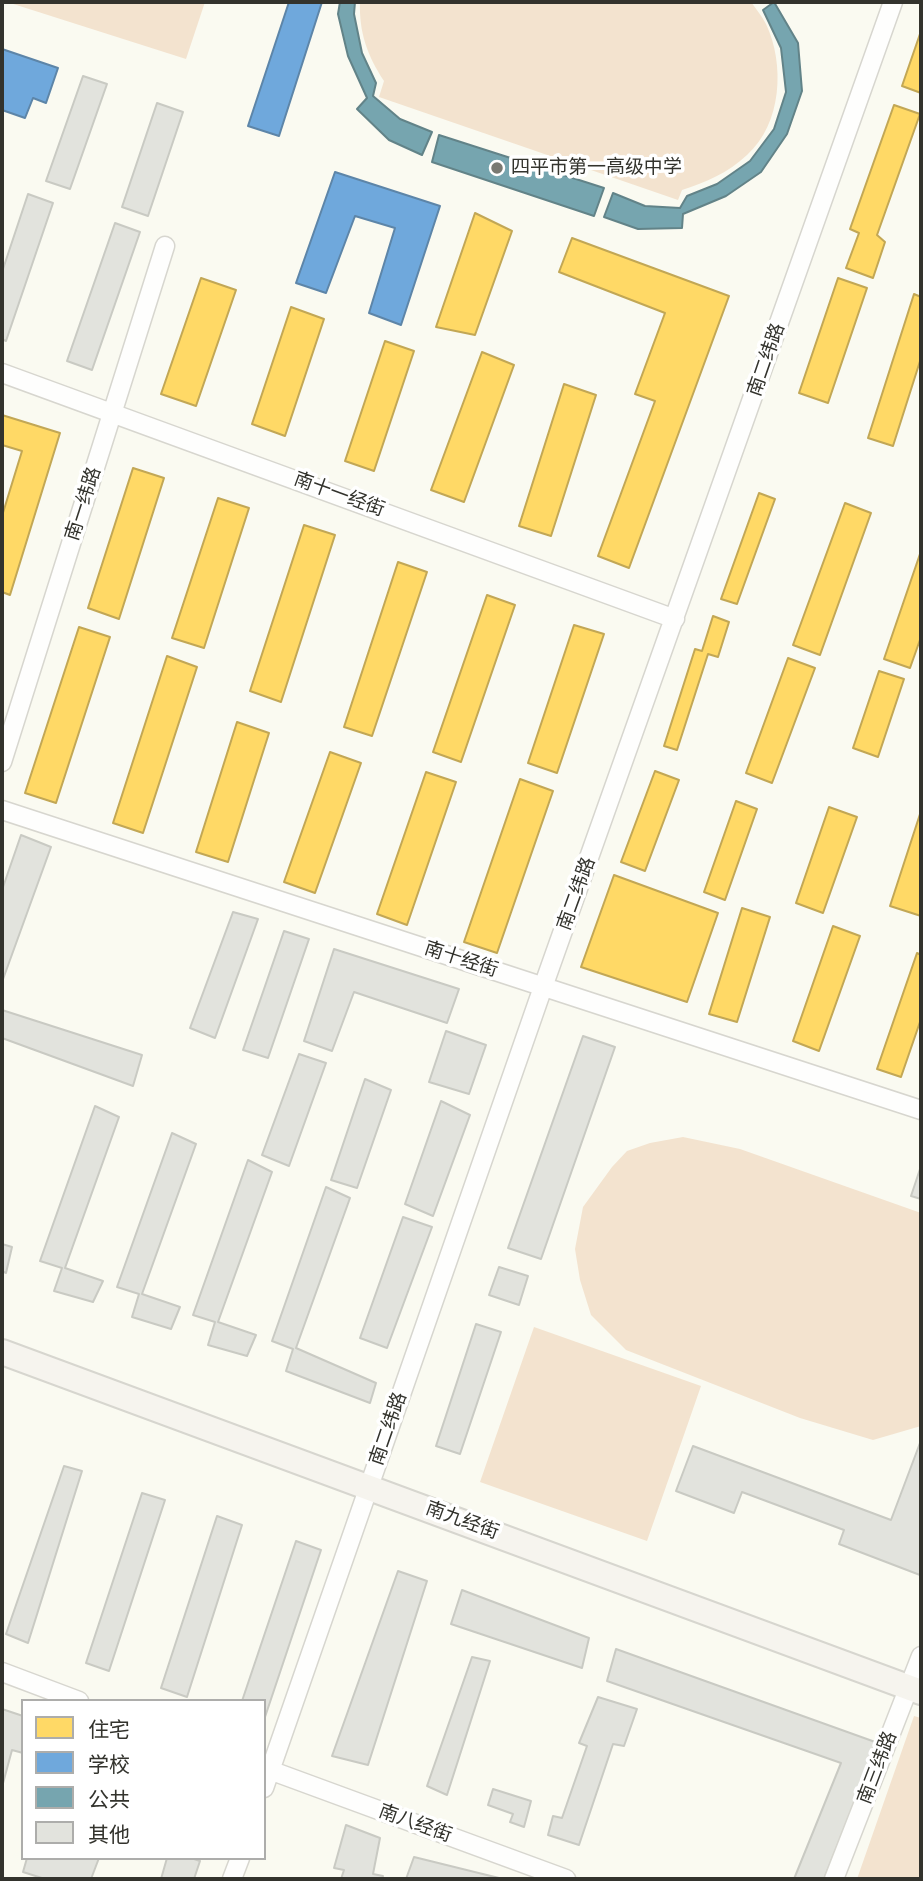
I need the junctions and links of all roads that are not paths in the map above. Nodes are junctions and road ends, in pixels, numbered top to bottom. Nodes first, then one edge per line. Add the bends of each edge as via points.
1 (893, 2) edge
2 (165, 246) dead end
3 (2, 373) edge
4 (113, 412) junction
5 (675, 619) junction
6 (2, 762) edge
7 (2, 810) edge
8 (543, 987) junction
9 (921, 1110) edge
10 (2, 1352) edge
11 (369, 1487) junction
12 (921, 1657) edge
13 (2, 1672) edge
14 (915, 1690) edge
15 (74, 1699) edge
16 (266, 1775) edge
17 (239, 1860) edge
18 (232, 1879) edge
19 (566, 1879) edge
20 (834, 1879) edge

1 - 5 street, 南二纬路
2 - 4 street, 南一纬路
3 - 4 street, 南十一经街
4 - 5 street, 南十一经街
4 - 6 street, 南一纬路
5 - 8 street, 南二纬路
7 - 8 street, 南十经街
8 - 9 street, 南十经街
8 - 11 street, 南二纬路
10 - 11 main road, 南九经街
11 - 14 main road, 南九经街
11 - 16 street, 南二纬路
12 - 14 street, 南三纬路
13 - 15 street
14 - 20 street, 南三纬路
16 - 19 street, 南八经街
17 - 18 street

